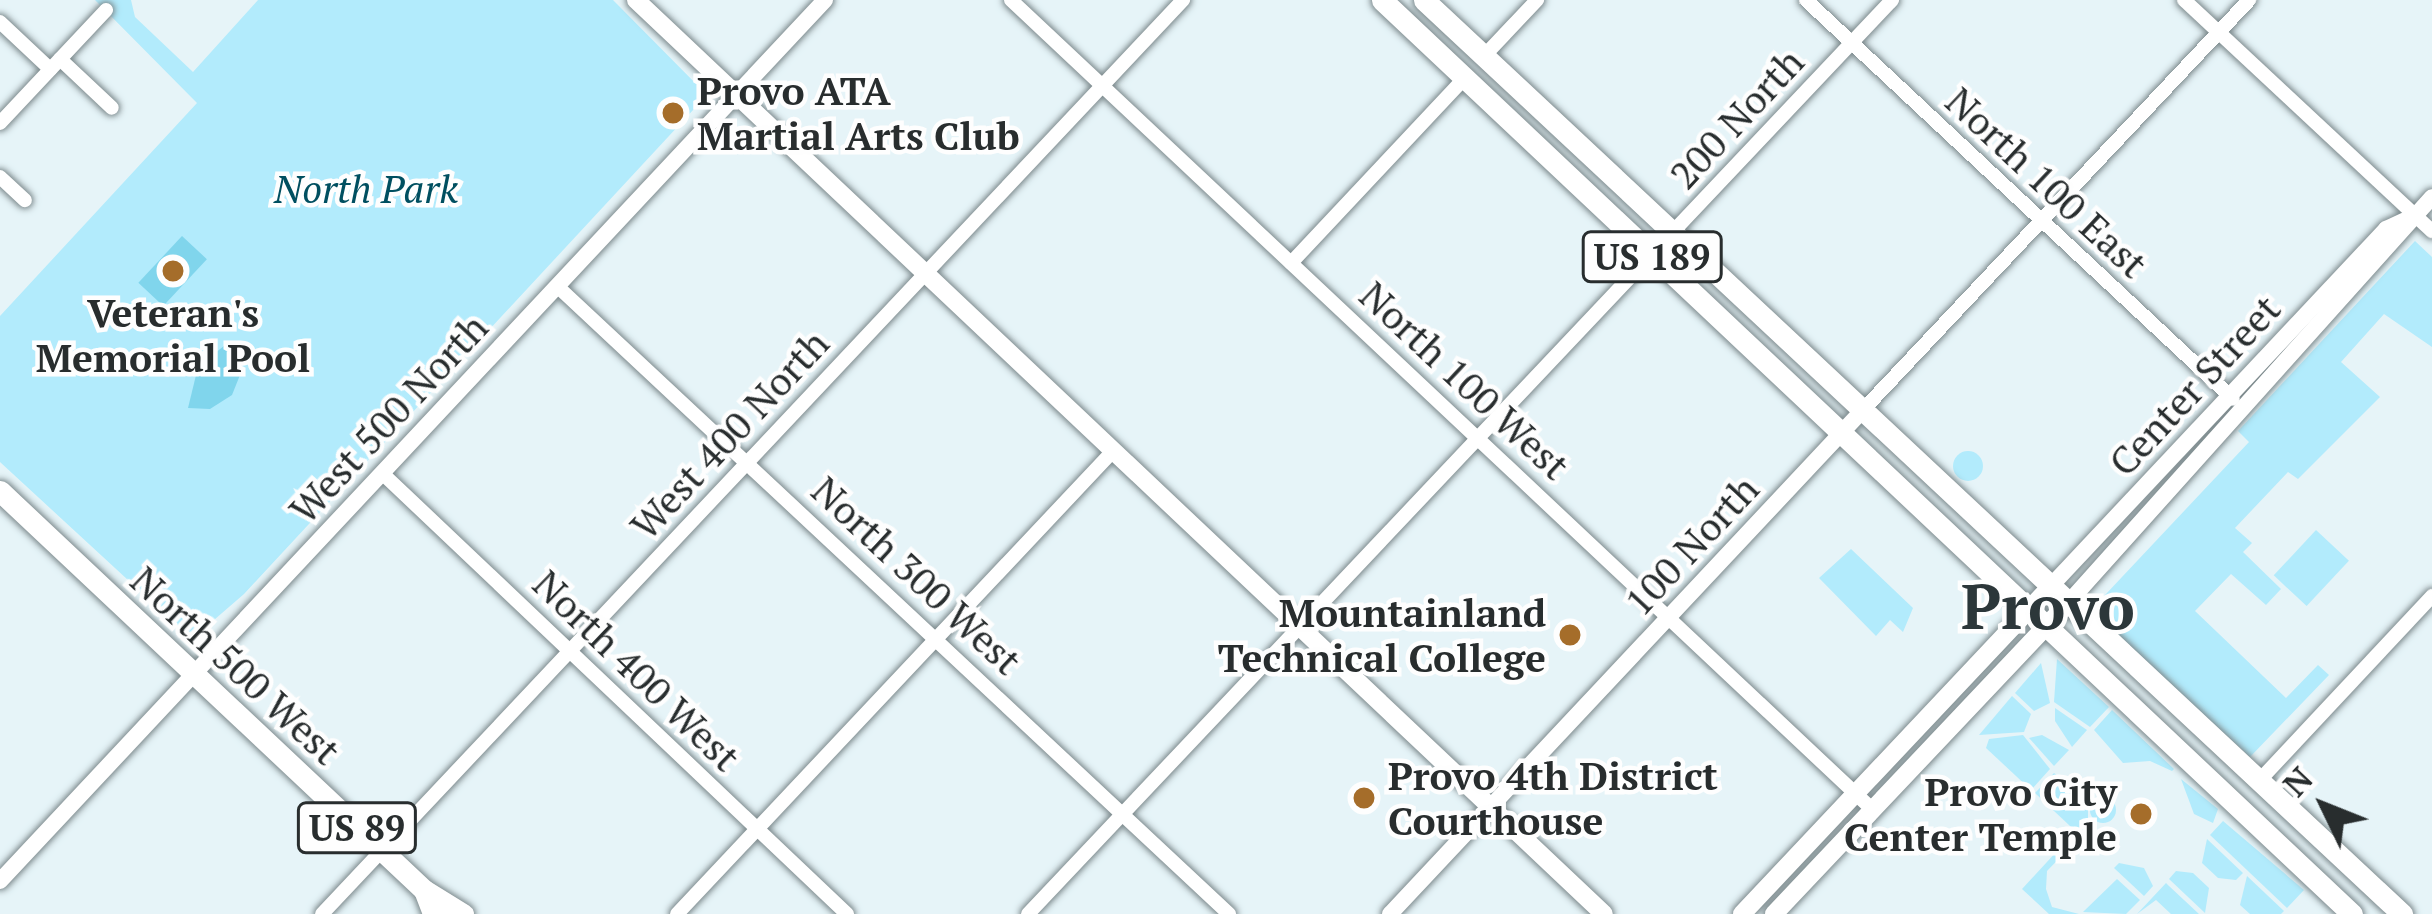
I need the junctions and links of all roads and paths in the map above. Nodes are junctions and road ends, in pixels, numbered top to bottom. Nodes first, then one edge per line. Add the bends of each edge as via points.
1 (636, 0) edge
2 (825, 0) edge
3 (1011, 0) edge
4 (1183, 0) edge
5 (1382, 0) edge
6 (1424, 0) edge
7 (1538, 0) edge
8 (1806, 0) edge
9 (1892, 0) edge
10 (2185, 0) edge
11 (2248, 0) edge
12 (106, 10) dead end
13 (0, 22) edge
14 (2219, 32) junction
15 (1852, 44) junction
16 (1485, 55) junction
17 (55, 64) junction
18 (1463, 79) junction
19 (1102, 86) junction
20 (735, 97) junction
21 (112, 108) dead end
22 (0, 123) edge
23 (0, 176) edge
24 (2432, 197) edge
25 (25, 200) dead end
26 (2415, 215) junction
27 (2039, 222) junction
28 (2432, 231) edge
29 (1673, 233) junction
30 (1651, 256) junction
31 (1291, 263) junction
32 (926, 274) junction
33 (557, 286) junction
34 (2229, 396) junction
35 (1862, 411) junction
36 (2246, 411) junction
37 (1840, 434) junction
38 (1480, 439) junction
39 (1113, 451) junction
40 (748, 462) junction
41 (382, 473) junction
42 (2, 495) edge
43 (2059, 595) junction
44 (2432, 596) edge
45 (1668, 617) junction
46 (2037, 618) junction
47 (1302, 629) junction
48 (934, 637) junction
49 (571, 650) junction
50 (194, 675) junction
51 (2258, 782) junction
52 (1855, 794) junction
53 (1490, 807) junction
54 (1873, 810) junction
55 (1121, 815) junction
56 (756, 830) junction
57 (382, 851) junction
58 (3, 873) edge
59 (424, 890) junction
60 (322, 914) edge
61 (433, 914) edge
62 (463, 914) edge
63 (677, 914) edge
64 (847, 914) edge
65 (1028, 914) edge
66 (1229, 914) edge
67 (1390, 914) edge
68 (1604, 914) edge
69 (1742, 914) edge
70 (1774, 914) edge
71 (2352, 914) edge
72 (2402, 914) edge

1 - 20 main road
2 - 20 street, West 500 North
3 - 19 street, North 100 West
4 - 19 street, West 400 North
5 - 18 main road, US 189
6 - 16 main road, US 189
7 - 16 street
8 - 15 street, North 100 East
9 - 15 street, 200 North
10 - 14 street
11 - 14 street, 100 North
12 - 17 street
13 - 17 street
14 - 26 street
14 - 27 street, 100 North
15 - 27 street, North 100 East
15 - 29 street, 200 North
16 - 29 main road, US 189
17 - 21 street
17 - 22 street
18 - 30 main road, US 189
18 - 31 street
19 - 31 street, North 100 West
19 - 32 street, West 400 North
20 - 32 main road
20 - 33 street, West 500 North
23 - 25 street
24 - 26 street, Center Street
26 - 28 street
26 - 34 street, Center Street via 2386,229
26 - 36 street, Center Street
27 - 34 street, North 100 East
27 - 35 street, 100 North
29 - 30 street, 200 North
29 - 35 main road, US 189
30 - 37 main road, US 189
30 - 38 street, 200 North
31 - 38 street, North 100 West
32 - 39 main road
32 - 40 street, West 400 North
33 - 40 street, North 300 West
33 - 41 street, West 500 North
34 - 36 street, North 100 East
34 - 43 street, Center Street
35 - 37 street, 100 North
35 - 43 main road, US 189
36 - 43 street, Center Street
37 - 45 street, 100 North
37 - 46 main road, US 189
38 - 45 street, North 100 West
38 - 47 street, 200 North
39 - 47 main road
39 - 48 street
40 - 48 street, North 300 West
40 - 49 street, West 400 North
41 - 49 street, North 400 West
41 - 50 street, West 500 North
42 - 50 main road, North 500 West / US 89
43 - 46 main road, Center Street
43 - 51 main road, US 189
44 - 51 street
45 - 52 street, North 100 West
45 - 53 street, 100 North
46 - 52 main road
46 - 54 main road
46 - 71 main road, US 189
47 - 53 main road
47 - 55 street, 200 North
48 - 55 street, North 300 West
48 - 56 street
49 - 56 street, North 400 West
49 - 57 street, West 400 North
50 - 57 main road, North 500 West / US 89
50 - 58 street, West 500 North
51 - 72 main road, US 189
52 - 54 street, North 100 West
52 - 69 main road
53 - 67 street, 100 North
53 - 68 main road
54 - 70 main road
55 - 65 street
55 - 66 street, North 300 West
56 - 63 street
56 - 64 street, North 400 West
57 - 59 main road, North 500 West / US 89
57 - 60 street, West 400 North
59 - 61 main road, North 500 West / US 89
59 - 62 main road, North 500 West / US 89

